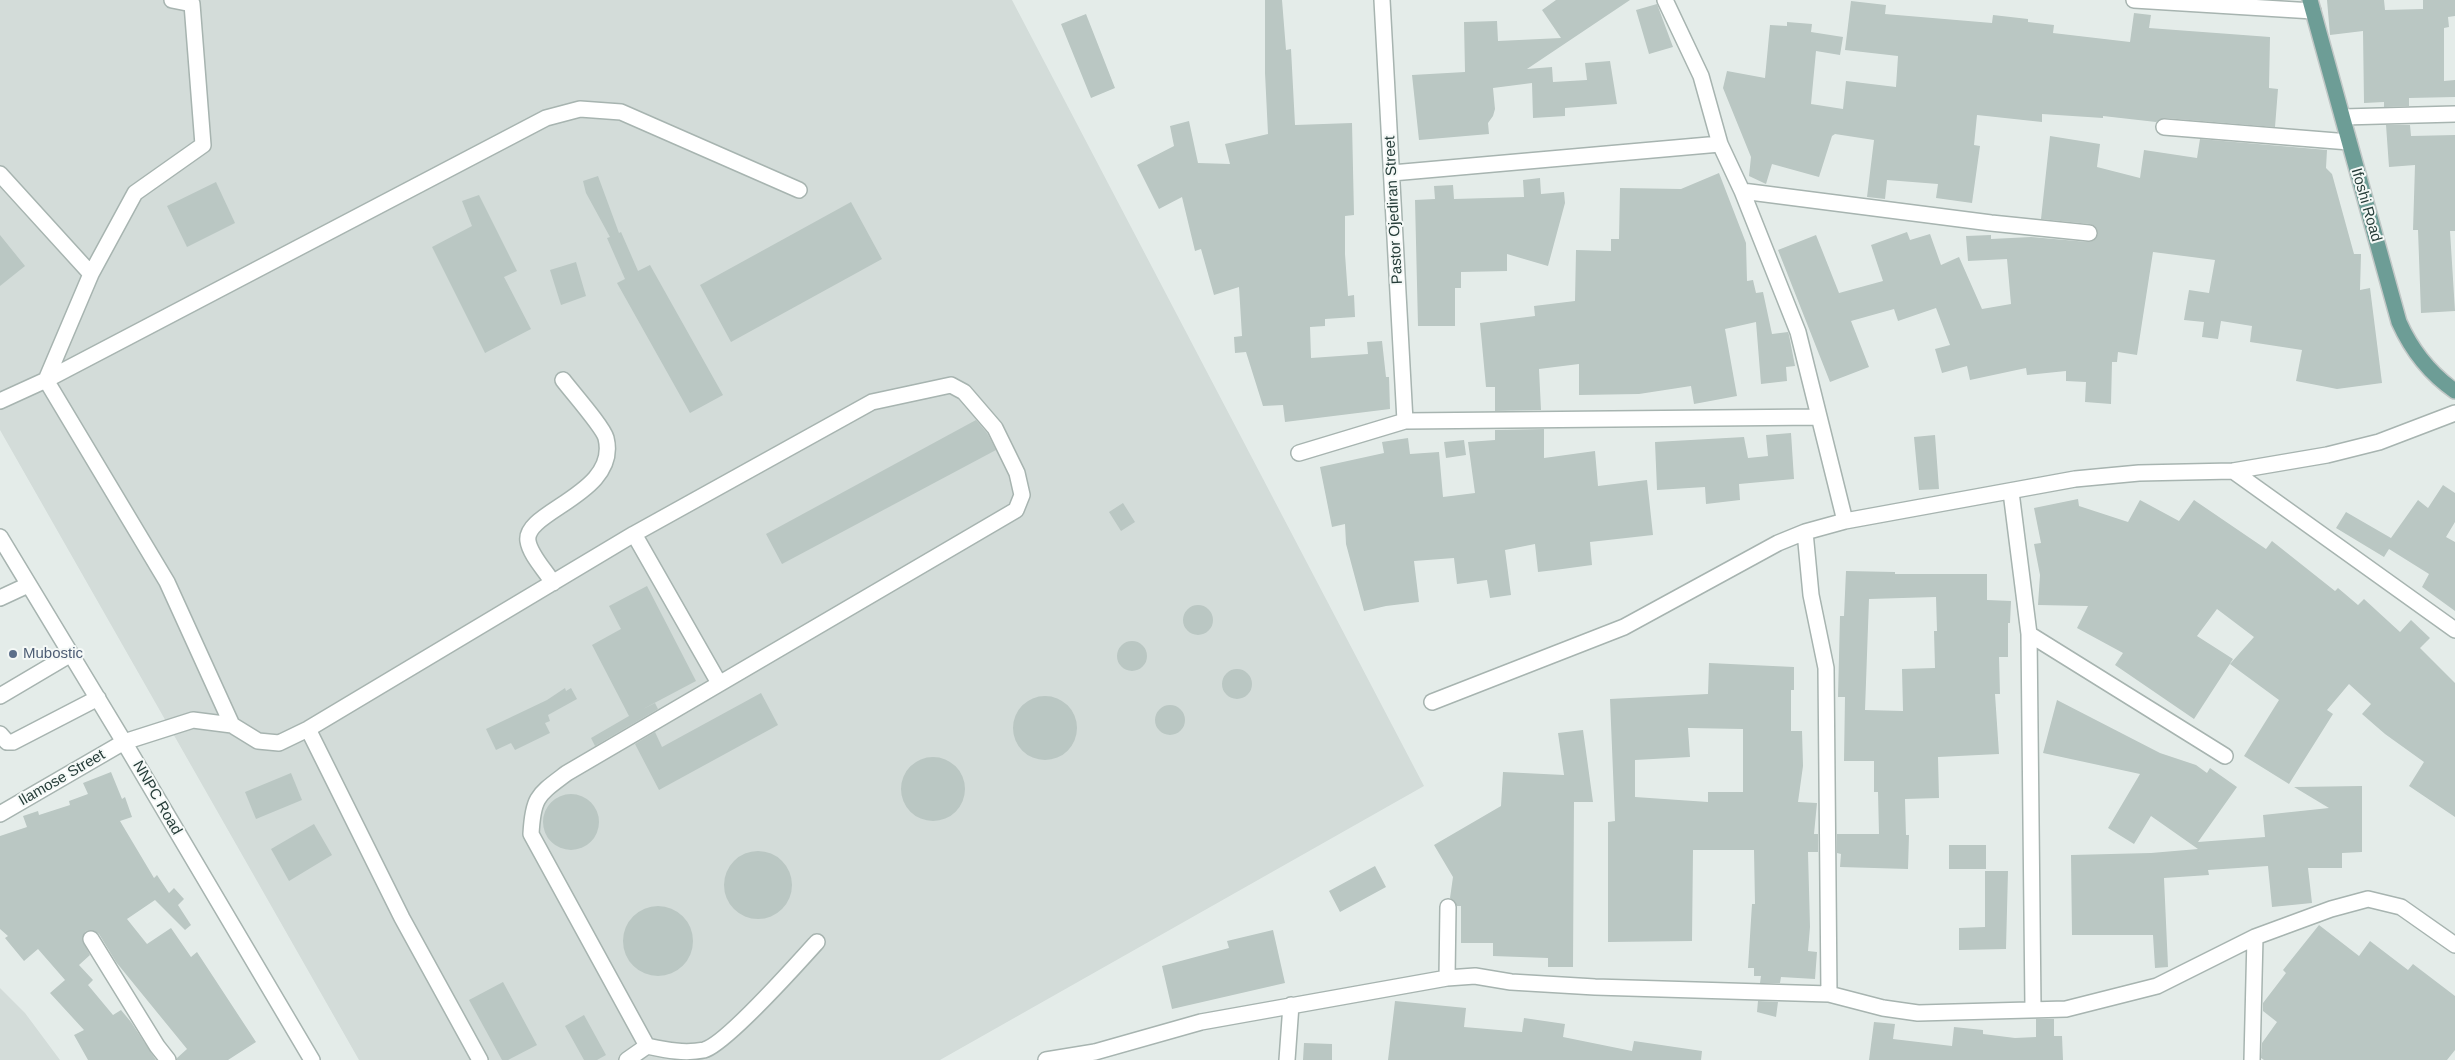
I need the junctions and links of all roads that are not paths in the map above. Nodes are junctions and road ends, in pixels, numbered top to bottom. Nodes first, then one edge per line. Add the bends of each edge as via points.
1 (172, 0) edge
2 (1382, 0) edge
3 (1665, 0) edge
4 (2134, 0) edge
5 (2312, 5) edge
6 (2455, 114) edge
7 (2343, 117) junction
8 (2164, 127) dead end
9 (2349, 142) junction
10 (1720, 144) junction
11 (0, 174) edge
12 (1392, 174) junction
13 (799, 190) dead end
14 (1742, 191) junction
15 (2089, 233) dead end
16 (91, 274) junction
17 (46, 380) junction
18 (563, 380) dead end
19 (2455, 391) edge
20 (0, 402) edge
21 (2455, 413) edge
22 (1819, 417) junction
23 (1405, 421) junction
24 (1299, 453) dead end
25 (2233, 471) junction
26 (2011, 492) junction
27 (1845, 521) junction
28 (1805, 532) junction
29 (634, 534) junction
30 (0, 537) edge
31 (7, 563) edge
32 (554, 583) junction
33 (28, 585) junction
34 (0, 598) edge
35 (2455, 630) edge
36 (2029, 634) junction
37 (71, 654) junction
38 (719, 683) junction
39 (0, 696) edge
40 (98, 698) junction
41 (1432, 702) dead end
42 (232, 724) junction
43 (308, 729) junction
44 (0, 734) edge
45 (124, 742) junction
46 (2225, 756) dead end
47 (0, 814) edge
48 (1448, 907) dead end
49 (2255, 937) junction
50 (91, 939) dead end
51 (817, 942) dead end
52 (2455, 945) edge
53 (1447, 978) junction
54 (1828, 994) junction
55 (1291, 1004) junction
56 (2034, 1008) junction
57 (647, 1046) junction
58 (168, 1060) edge
59 (312, 1060) edge
60 (480, 1060) edge
61 (627, 1060) edge
62 (1046, 1060) edge
63 (1287, 1060) edge
64 (2252, 1060) edge

1 - 16 street via 192,4 203,145 135,193
2 - 12 street, Pastor Ojediran Street
3 - 10 street via 1701,76
4 - 5 street
5 - 7 main road, Ifoshi Road
6 - 7 street
7 - 9 main road, Ifoshi Road
8 - 9 street
9 - 19 main road, Ifoshi Road via 2399,322 2410,347 2430,371
10 - 12 street
10 - 14 street
11 - 16 street
12 - 23 street, Pastor Ojediran Street
13 - 17 street via 621,112 580,109 546,118
14 - 15 street
14 - 22 street via 1798,332
16 - 17 street
17 - 20 street
17 - 42 street via 167,582
18 - 32 street via 606,436 607,450 605,462 587,487 530,530 529,546
21 - 25 street via 2379,442 2327,455
22 - 23 street
22 - 27 street
23 - 24 street
25 - 26 street via 2084,478
25 - 35 street
26 - 27 street
26 - 36 street
27 - 28 street
28 - 41 street via 1778,543 1624,627
28 - 54 street via 1811,595 1826,668
29 - 32 street
29 - 38 street
29 - 38 street via 872,402 951,385 964,392 995,428 1019,480 1022,495 1016,510
30 - 31 street, NNPC Road
31 - 33 street, NNPC Road
32 - 43 street
33 - 34 street
33 - 37 street, NNPC Road
36 - 46 street
36 - 56 street
37 - 39 street
37 - 40 street, NNPC Road
38 - 57 street via 567,774 541,793 532,808 531,834
40 - 44 street via 13,742 7,742
40 - 45 street, NNPC Road
42 - 43 street via 258,741 279,743
42 - 45 street, Ilamose Street via 193,720
43 - 60 street via 402,918
45 - 47 street, Ilamose Street
45 - 59 street, NNPC Road
48 - 53 street
49 - 52 street via 2331,909 2368,900 2401,907
49 - 56 street via 2157,986 2066,1009
49 - 64 street
50 - 58 street
51 - 57 street via 750,1013 706,1050 679,1052
53 - 54 street via 1475,976 1511,982 1595,987
53 - 55 street
54 - 56 street via 1918,1013
55 - 62 street via 1201,1022 1095,1052
55 - 63 street
57 - 61 street

